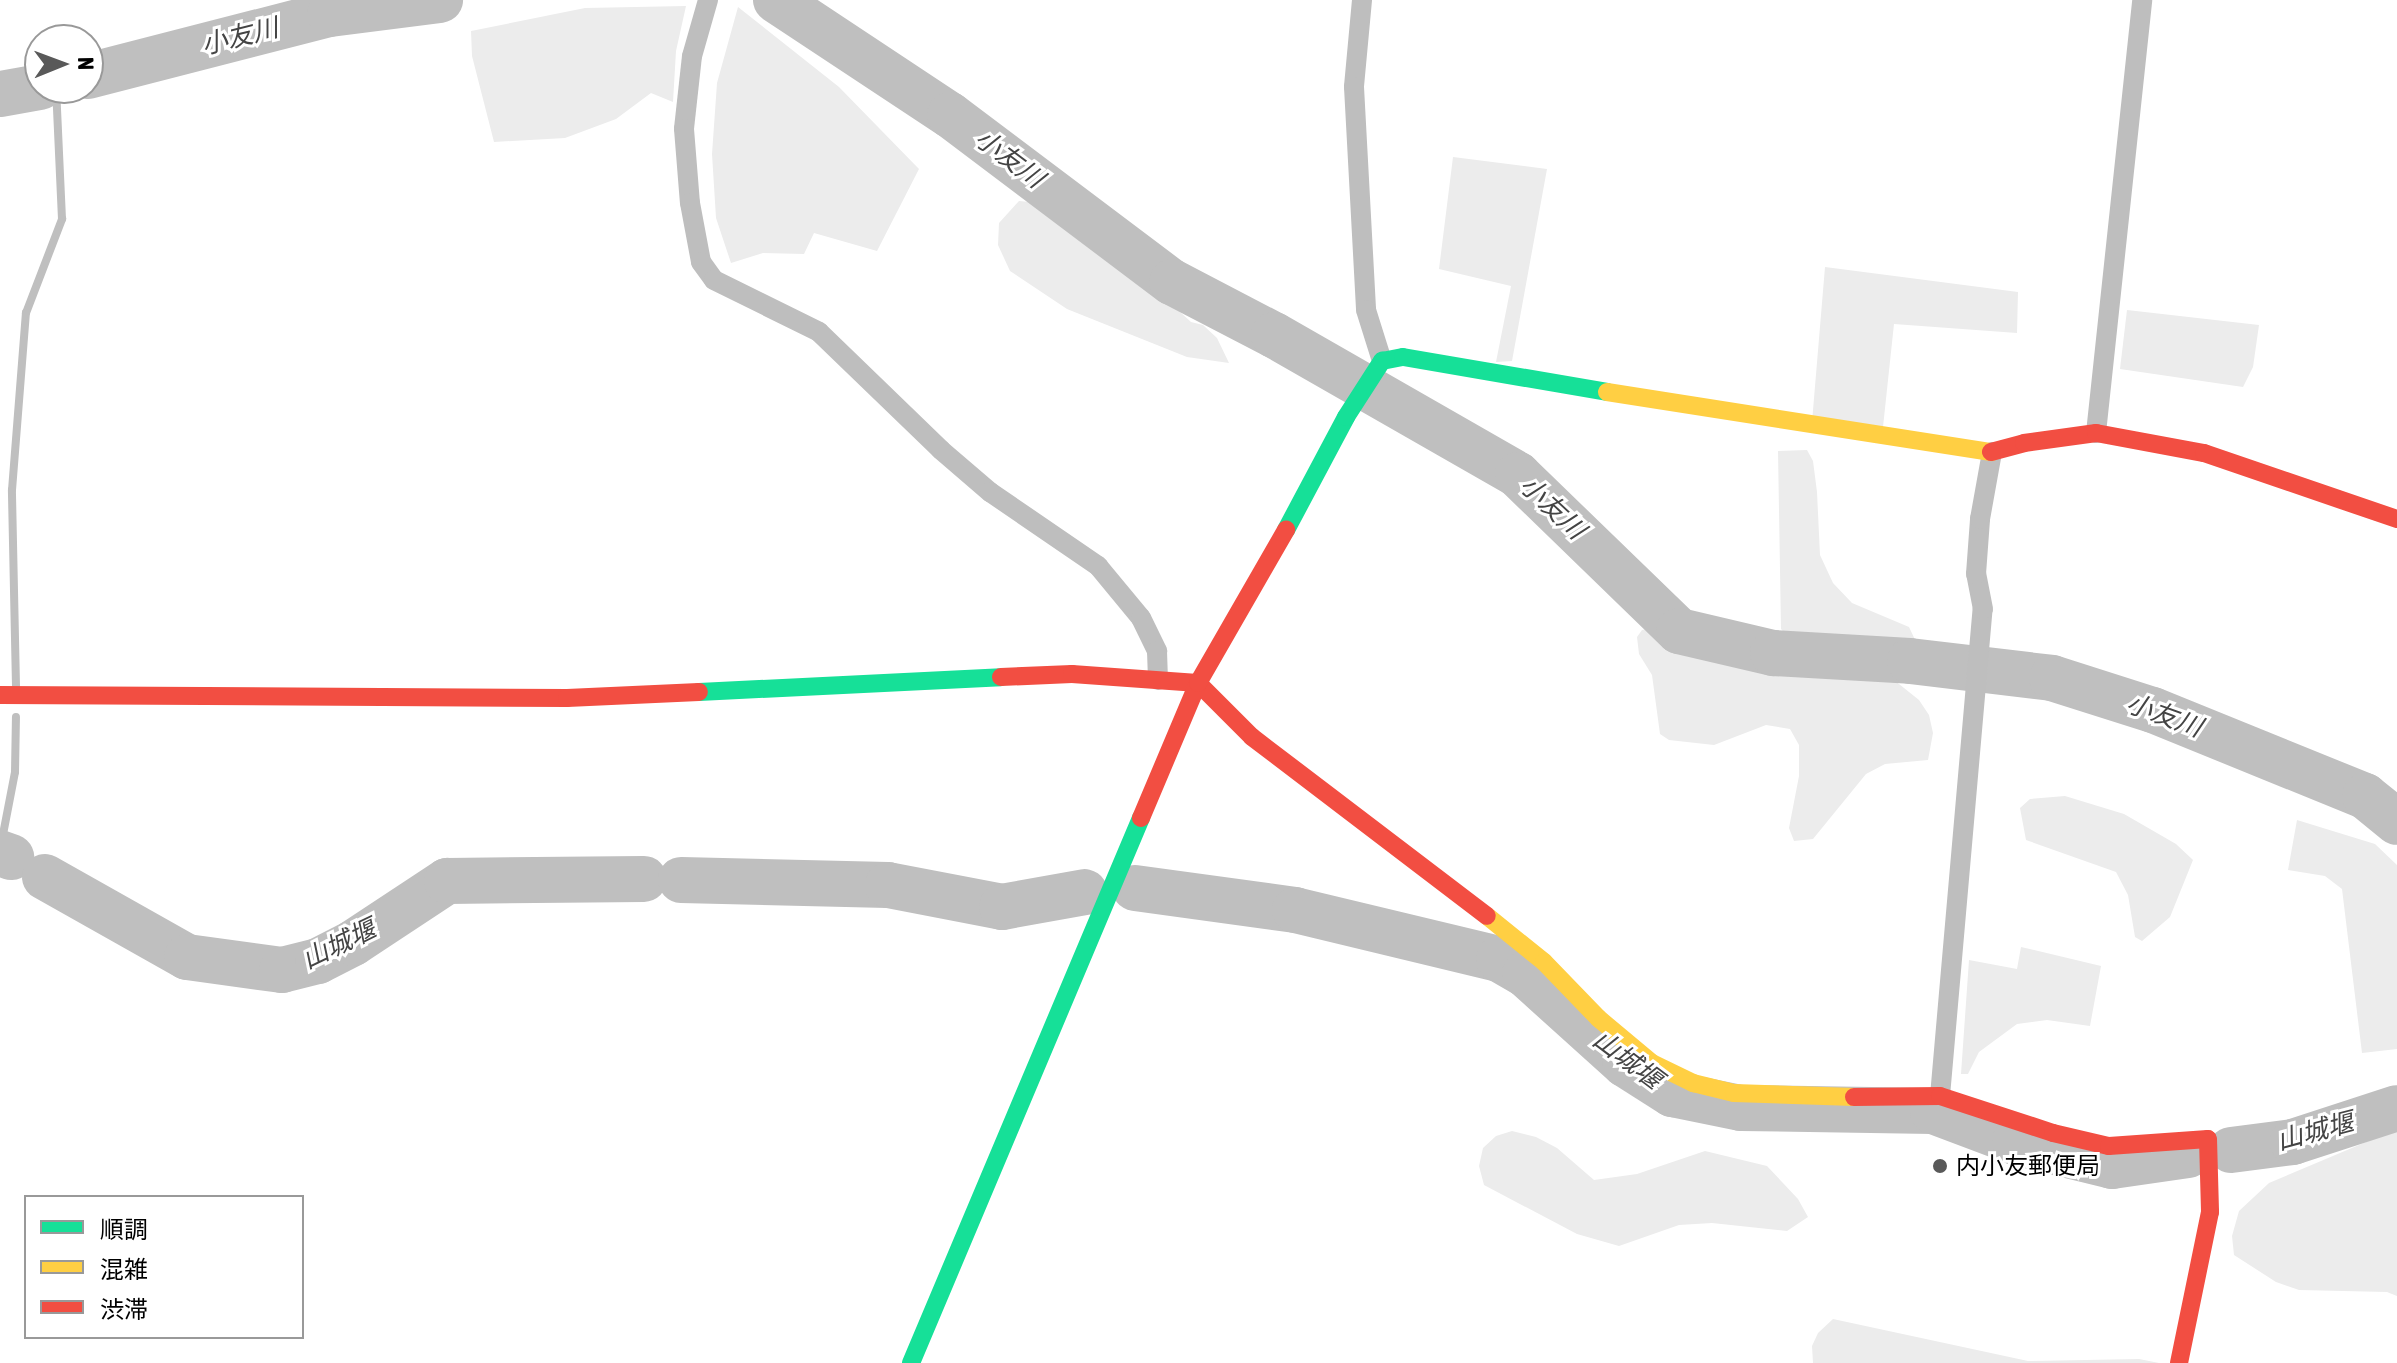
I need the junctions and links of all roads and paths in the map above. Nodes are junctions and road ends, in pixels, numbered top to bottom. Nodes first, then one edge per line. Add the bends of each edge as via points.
1 (708, 0) edge
2 (1362, 0) edge
3 (2142, 0) edge
4 (1382, 361) junction
5 (2096, 433) junction
6 (1992, 452) junction
7 (2397, 519) edge
8 (1158, 680) junction
9 (1198, 683) junction
10 (0, 695) edge
11 (1940, 1096) junction
12 (911, 1363) edge
13 (2179, 1363) edge

1 - 8 street via 692,56 684,129 701,262 714,280 819,332 990,492 1098,566 1141,618 1157,651
2 - 4 street via 1354,87 1363,262 1366,310
3 - 5 street
4 - 6 street via 1403,357
4 - 9 street
5 - 6 street
5 - 7 street via 2204,453
6 - 11 street via 1980,519 1976,574 1983,609
8 - 9 street
8 - 10 street via 1072,674 567,698
9 - 11 street via 1252,737 1544,962 1598,1018 1652,1063 1693,1083 1734,1093
9 - 12 street
11 - 13 street via 2109,1146 2208,1139 2210,1212

